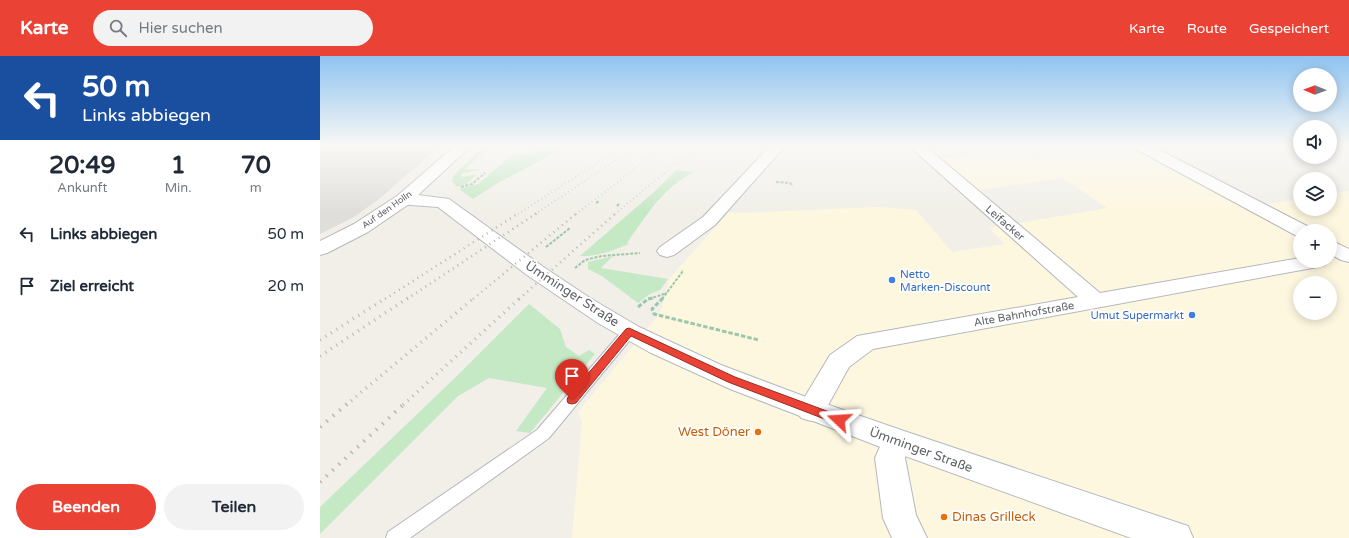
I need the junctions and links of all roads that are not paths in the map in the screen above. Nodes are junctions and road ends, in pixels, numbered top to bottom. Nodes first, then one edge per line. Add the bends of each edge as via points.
1 (440, 167) edge
2 (759, 167) edge
3 (941, 167) edge
4 (1182, 167) edge
5 (403, 200) junction
6 (1293, 226) edge
7 (320, 249) edge
8 (667, 251) road end
9 (1293, 266) edge
10 (1096, 301) junction
11 (629, 332) junction
12 (811, 410) junction
13 (896, 441) junction
14 (395, 538) edge
15 (910, 538) edge
16 (1176, 538) edge

1 - 5 street, Auf den Holln
2 - 8 street via 709,222
3 - 10 street, Leifacker
4 - 6 street
5 - 7 street, Auf den Holln via 361,228
5 - 11 street, Ümminger Straße via 442,203 559,287
9 - 10 street, Alte Bahnhofstraße
10 - 12 street, Alte Bahnhofstraße via 866,342 838,361
11 - 12 street, Ümminger Straße via 732,380
11 - 14 lane via 544,434
12 - 13 street, Ümminger Straße
13 - 15 street via 890,458 900,518
13 - 16 street, Ümminger Straße

